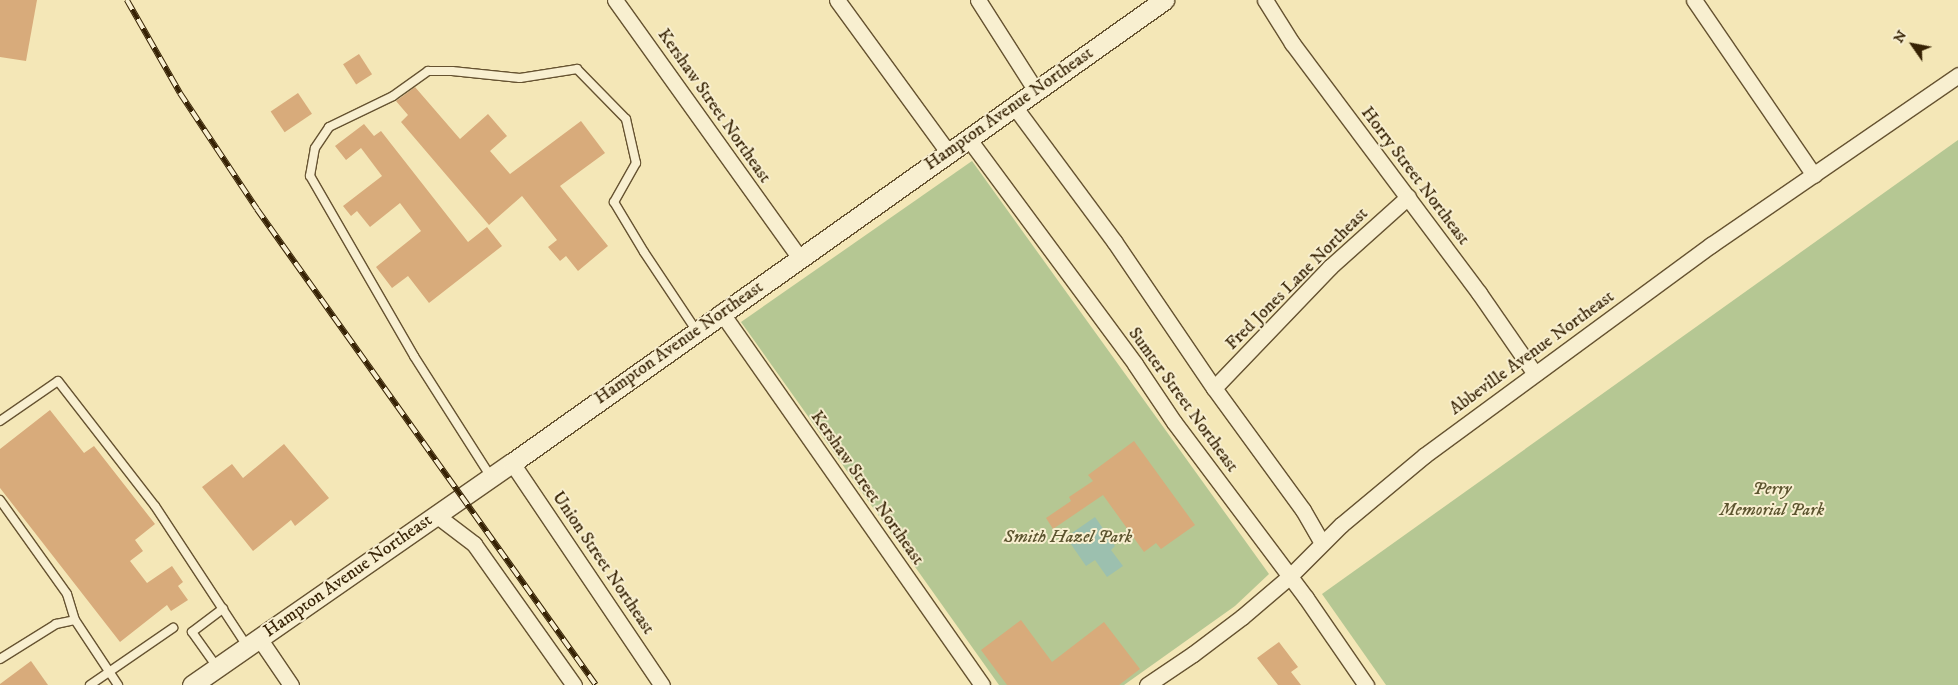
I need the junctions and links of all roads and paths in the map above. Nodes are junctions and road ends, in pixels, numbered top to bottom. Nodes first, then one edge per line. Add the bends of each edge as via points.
1 (616, 0) edge
2 (837, 0) edge
3 (978, 0) edge
4 (1164, 0) edge
5 (1265, 0) edge
6 (1694, 0) edge
7 (1958, 74) edge
8 (1036, 91) junction
9 (1014, 106) junction
10 (968, 138) junction
11 (948, 152) junction
12 (1814, 174) junction
13 (1408, 197) junction
14 (800, 258) junction
15 (721, 312) junction
16 (696, 330) junction
17 (1535, 374) junction
18 (1214, 388) junction
19 (0, 421) edge
20 (512, 463) junction
21 (491, 477) junction
22 (0, 500) edge
23 (436, 515) junction
24 (1322, 543) junction
25 (1290, 576) junction
26 (223, 609) junction
27 (75, 620) junction
28 (173, 628) dead end
29 (253, 642) junction
30 (0, 659) edge
31 (217, 667) junction
32 (109, 671) junction
33 (197, 684) edge
34 (90, 685) edge
35 (118, 685) edge
36 (291, 685) edge
37 (574, 685) edge
38 (662, 685) edge
39 (982, 685) edge
40 (1147, 685) edge
41 (1366, 685) edge

1 - 14 street, Kershaw Street Northeast
2 - 11 street
3 - 8 street
4 - 8 street, Hampton Avenue Northeast
5 - 13 street, Horry Street Northeast via 1292,43
6 - 12 street
7 - 12 street, Abbeville Avenue Northeast
8 - 9 street, Hampton Avenue Northeast
9 - 10 street, Hampton Avenue Northeast
9 - 18 street, Sumter Street Northeast via 1114,241
10 - 11 street, Hampton Avenue Northeast
10 - 25 street, Sumter Street Northeast
11 - 14 street, Hampton Avenue Northeast
12 - 17 street, Abbeville Avenue Northeast
13 - 17 street, Horry Street Northeast
13 - 18 street, Fred Jones Lane Northeast via 1330,267
14 - 15 street, Hampton Avenue Northeast
15 - 16 street, Hampton Avenue Northeast
15 - 39 street, Kershaw Street Northeast
16 - 20 street, Hampton Avenue Northeast
16 - 21 lane via 614,202 636,163 626,120 577,69 520,78 428,71 393,96 329,127 314,148 310,176 414,356
17 - 24 street, Abbeville Avenue Northeast via 1425,455
18 - 24 street, Sumter Street Northeast via 1303,510
19 - 26 lane via 58,382 156,506
20 - 21 street, Hampton Avenue Northeast
20 - 38 street, Union Street Northeast
21 - 23 street, Hampton Avenue Northeast
22 - 27 lane via 67,594
23 - 29 street, Hampton Avenue Northeast
23 - 37 street via 474,544
24 - 25 street, Abbeville Avenue Northeast
25 - 40 street, Abbeville Avenue Northeast via 1192,654
25 - 41 street, Sumter Street Northeast
26 - 29 lane
26 - 31 lane via 192,632
27 - 30 lane via 56,624
27 - 32 lane
28 - 32 lane
29 - 31 street, Hampton Avenue Northeast
29 - 36 street
31 - 33 street, Hampton Avenue Northeast
32 - 34 lane
32 - 35 lane

